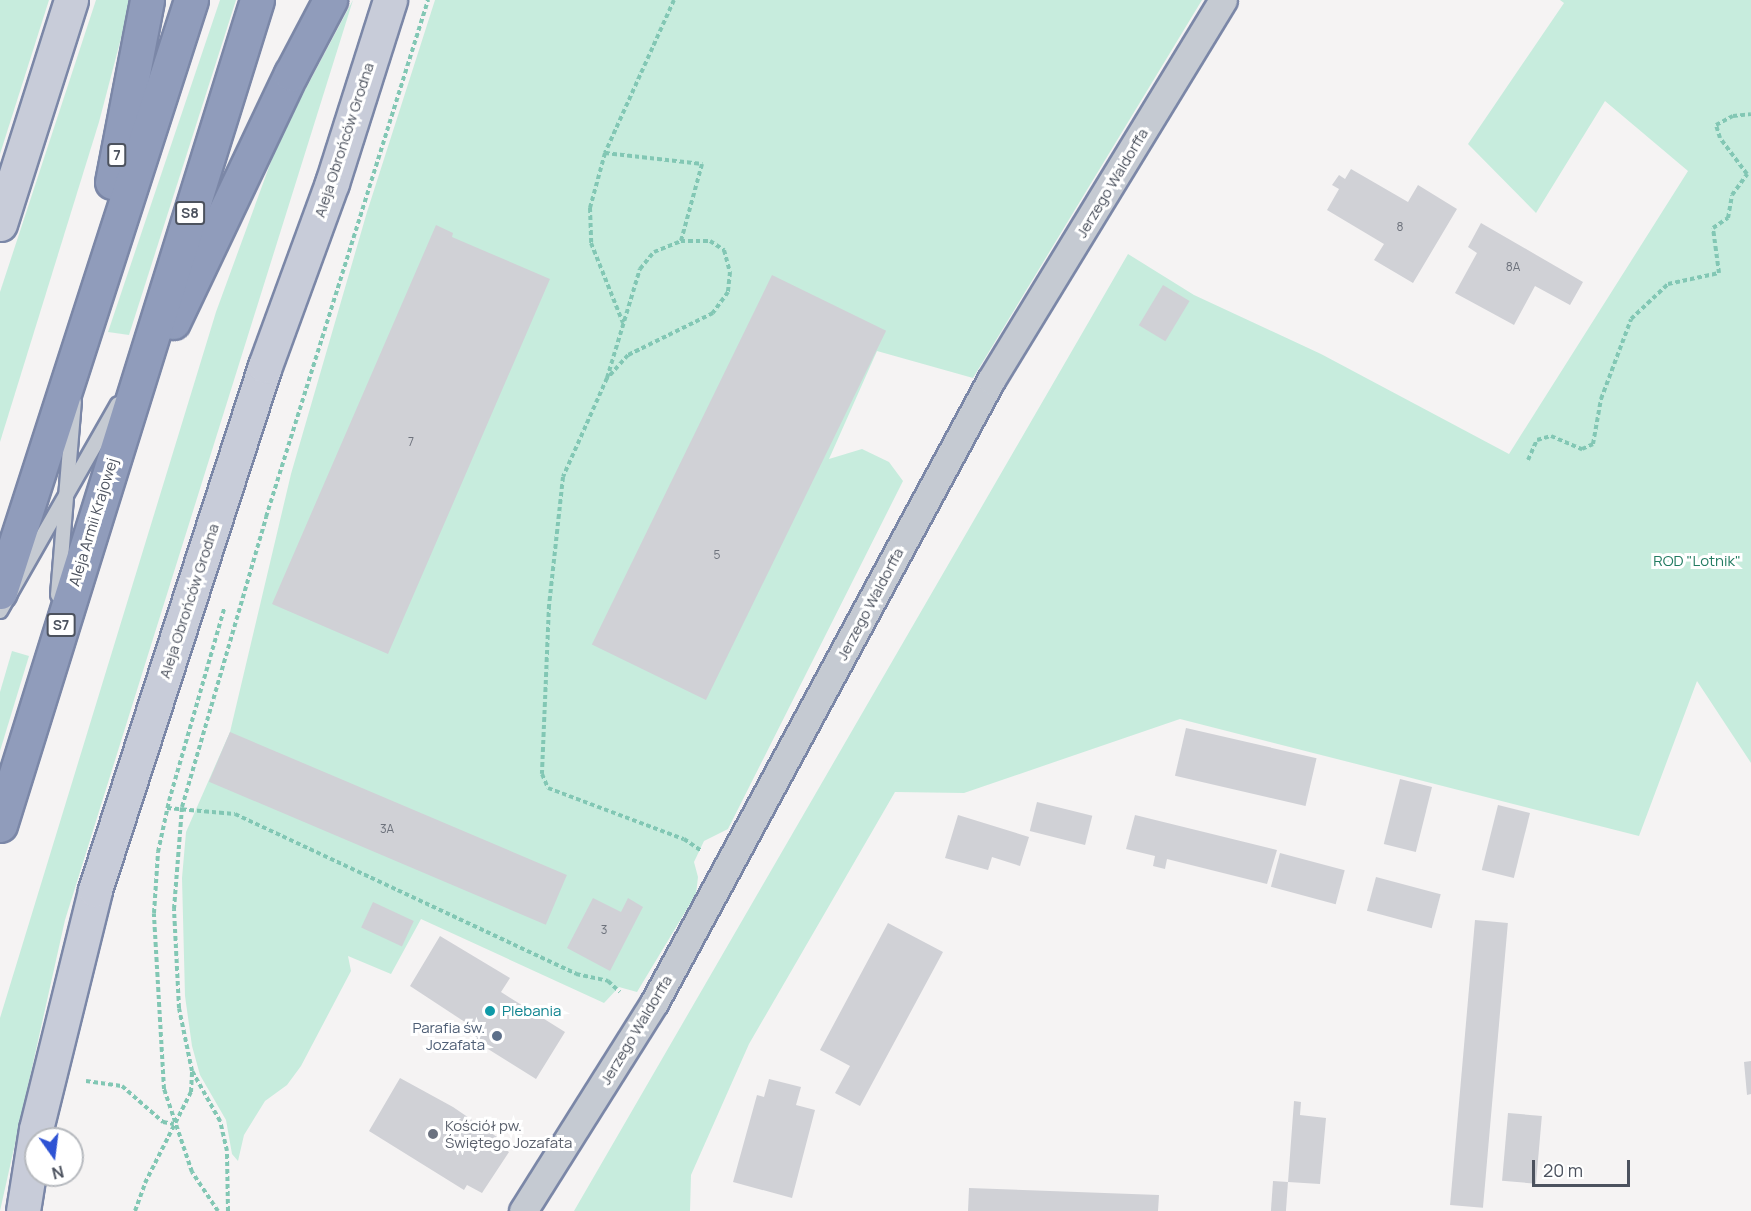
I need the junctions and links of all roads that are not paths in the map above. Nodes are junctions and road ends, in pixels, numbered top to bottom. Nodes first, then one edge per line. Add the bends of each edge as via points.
1 (71, 0) edge
2 (147, 0) edge
3 (191, 0) edge
4 (257, 0) edge
5 (330, 0) edge
6 (390, 0) edge
7 (1222, 0) edge
8 (0, 224) edge
9 (84, 324) junction
10 (144, 358) junction
11 (123, 426) junction
12 (67, 493) junction
13 (0, 592) edge
14 (0, 611) edge
15 (54, 649) junction
16 (0, 825) edge
17 (23, 1211) edge
18 (523, 1211) edge

1 - 8 main road
2 - 9 highway, 7
3 - 9 highway
4 - 10 highway, S8
5 - 11 highway
6 - 17 main road, Aleja Obrońców Grodna via 332,183 265,366 95,890 38,1118
7 - 18 street, Jerzego Waldorffa via 992,381 654,1003
9 - 12 lane
9 - 13 highway
10 - 11 highway, S8
10 - 12 lane
11 - 15 highway, Aleja Armii Krajowej / S7
12 - 14 lane
12 - 15 lane
15 - 16 highway, Aleja Armii Krajowej / S7

